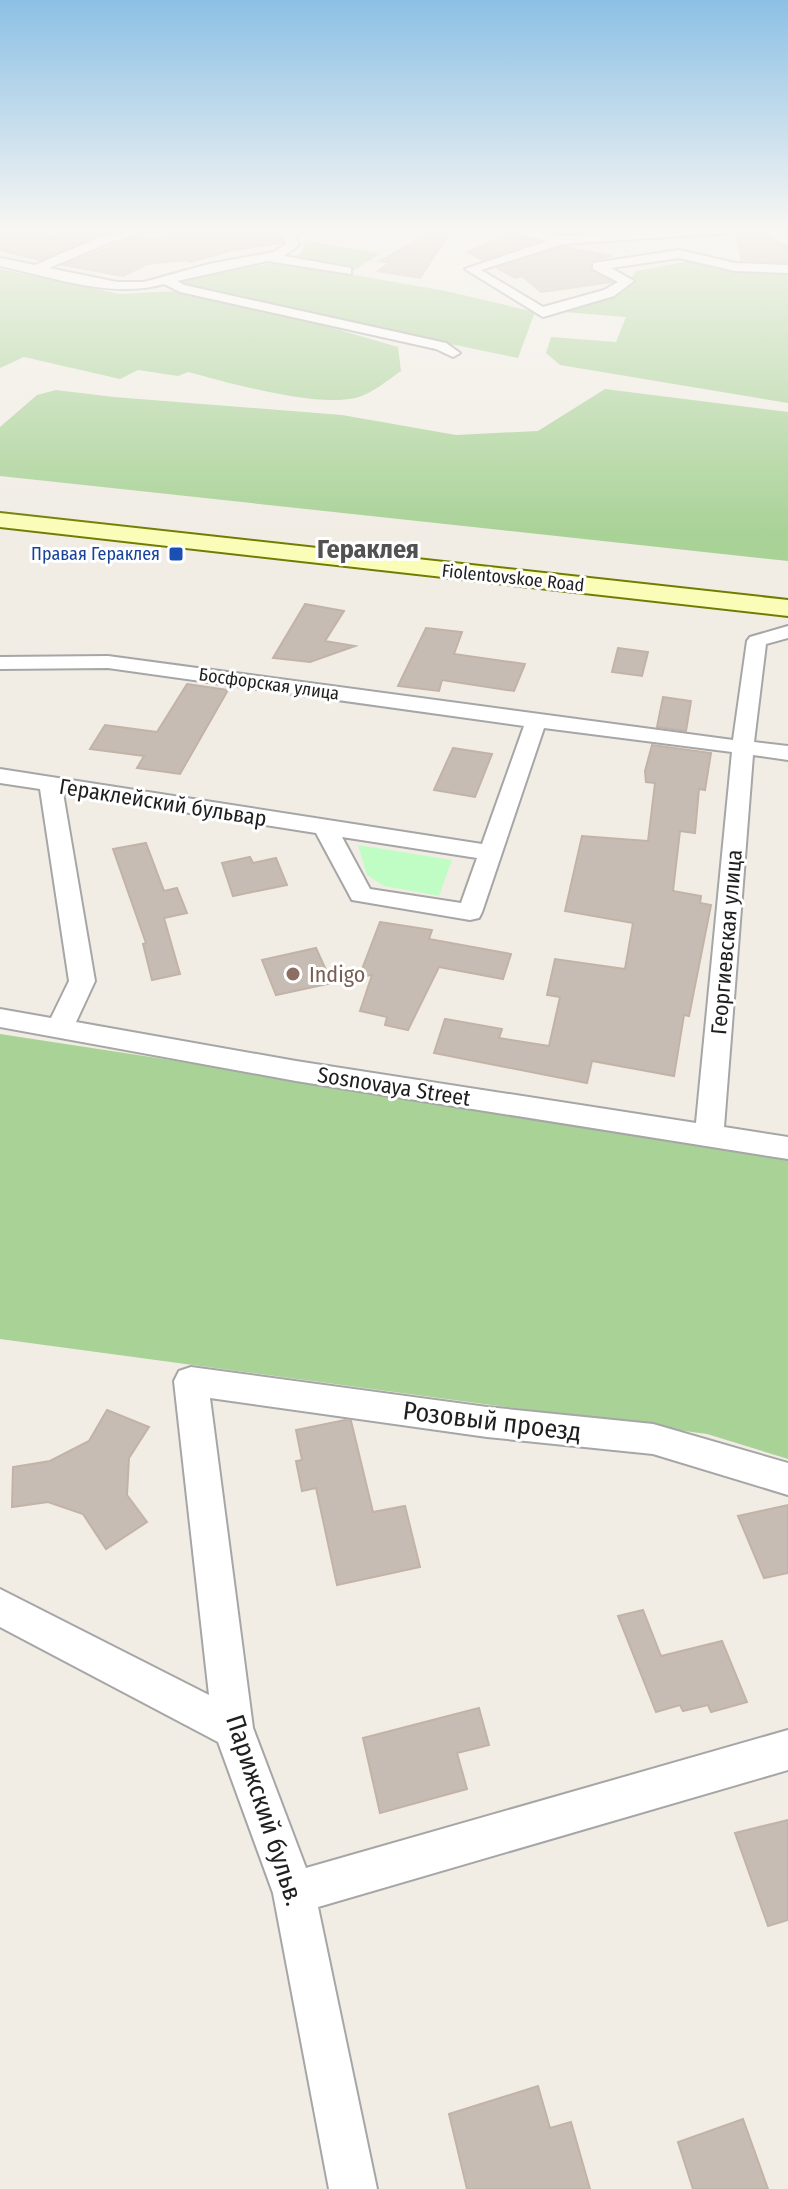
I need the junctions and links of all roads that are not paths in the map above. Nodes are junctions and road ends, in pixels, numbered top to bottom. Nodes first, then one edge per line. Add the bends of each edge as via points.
1 (372, 330) edge
2 (453, 353) dead end
3 (0, 520) edge
4 (788, 608) edge
5 (788, 632) edge
6 (0, 663) edge
7 (536, 721) junction
8 (743, 747) junction
9 (788, 753) edge
10 (0, 776) edge
11 (51, 785) junction
12 (325, 827) junction
13 (491, 853) junction
14 (0, 1018) edge
15 (60, 1028) junction
16 (709, 1136) junction
17 (788, 1148) edge
18 (191, 1381) joint
19 (788, 1479) edge
20 (0, 1607) edge
21 (233, 1728) junction
22 (788, 1750) edge
23 (294, 1893) junction
24 (353, 2189) edge

1 - 2 street
3 - 4 main road, Fiolentovskoe Road
5 - 8 street, Георгиевская улица via 757,641
6 - 7 street, Босфорская улица via 108,662
7 - 8 street, Босфорская улица
7 - 13 street
8 - 9 street, Босфорская улица
8 - 16 street, Георгиевская улица
10 - 11 street, Гераклейский бульвар
11 - 12 street, Гераклейский бульвар
11 - 15 street via 82,981
12 - 13 street, Гераклейский бульвар
12 - 13 street via 361,895 470,912
14 - 15 street, Sosnovaya Street
15 - 16 street, Sosnovaya Street
16 - 17 street, Sosnovaya Street
18 - 19 street, Розовый проезд via 653,1439
18 - 21 street, Парижский бульв.
20 - 21 street
21 - 23 street, Парижский бульв.
22 - 23 street
23 - 24 street, Парижский бульв.

